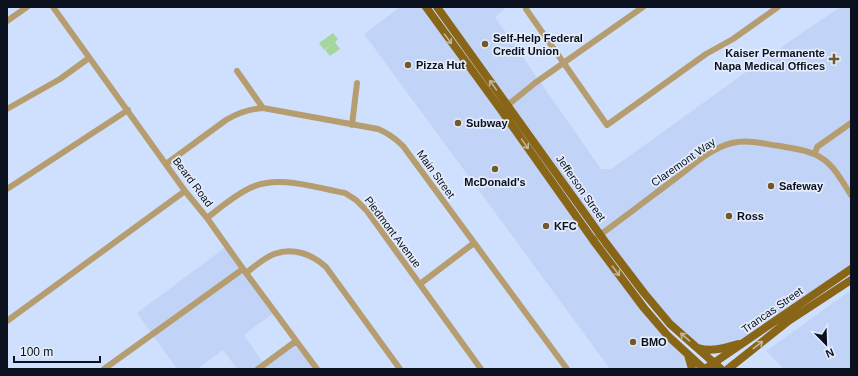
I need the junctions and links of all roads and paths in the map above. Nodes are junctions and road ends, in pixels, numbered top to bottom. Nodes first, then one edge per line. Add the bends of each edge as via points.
1 (27, 7) edge
2 (53, 7) edge
3 (426, 7) edge
4 (437, 7) edge
5 (644, 7) edge
6 (778, 7) edge
7 (527, 8) edge
8 (7, 21) edge
9 (89, 58) junction
10 (563, 63) junction
11 (237, 71) dead end
12 (357, 83) dead end
13 (263, 108) junction
14 (504, 108) junction
15 (7, 109) edge
16 (128, 110) junction
17 (851, 123) edge
18 (352, 125) junction
19 (815, 154) junction
20 (166, 164) junction
21 (7, 189) edge
22 (185, 191) junction
23 (851, 194) edge
24 (207, 218) junction
25 (600, 235) junction
26 (593, 240) junction
27 (474, 243) junction
28 (851, 268) edge
29 (244, 271) junction
30 (835, 280) junction
31 (851, 280) edge
32 (420, 284) junction
33 (809, 298) junction
34 (816, 304) junction
35 (7, 321) edge
36 (788, 322) junction
37 (748, 341) junction
38 (296, 342) junction
39 (697, 348) junction
40 (687, 354) junction
41 (746, 354) junction
42 (714, 363) junction
43 (104, 369) edge
44 (258, 369) edge
45 (317, 369) edge
46 (400, 369) edge
47 (481, 369) edge
48 (567, 369) edge
49 (692, 369) edge
50 (705, 369) edge
51 (721, 369) edge
52 (728, 369) edge
53 (738, 369) edge

1 - 8 street
2 - 9 street, Beard Road
3 -> 14 main road, Jefferson Street
14 -> 4 main road, Jefferson Street
5 - 10 street
6 - 10 street via 606,125
7 - 10 street
9 - 15 street via 60,79
9 - 16 street, Beard Road
10 - 14 street
11 - 13 street
12 - 18 street
13 - 18 street, Main Street
13 - 20 street via 253,108 235,114
14 - 25 main road, Jefferson Street
14 -> 26 main road, Jefferson Street
16 - 20 street, Beard Road
16 - 21 street
17 - 19 street via 817,147
18 - 27 street, Main Street via 378,130 396,139
19 - 23 street, Claremont Way via 830,165
19 - 25 street, Claremont Way via 750,142 726,145 696,163
20 - 22 street, Beard Road
22 - 24 street, Beard Road
22 - 35 street
24 - 29 street, Beard Road
24 - 32 street, Piedmont Avenue via 238,195 261,184 284,182 345,193 367,211
25 - 26 street, Claremont Way
39 -> 25 main road, Jefferson Street via 657,309
26 -> 40 main road, Jefferson Street via 644,308
27 - 32 street
27 - 48 street, Main Street
28 - 30 main road, Trancas Street
29 - 38 street, Beard Road
29 - 43 street
29 - 46 street via 274,254 285,252 304,253 317,259 326,267
30 - 33 main road, Trancas Street
30 - 34 main road via 818,297
31 - 34 main road, Trancas Street
32 - 47 street, Piedmont Avenue
33 - 36 main road via 808,302 788,318
33 - 37 main road, Trancas Street
34 - 36 main road, Trancas Street
41 -> 36 main road, Trancas Street
37 - 39 main road via 720,350
37 - 42 main road, Trancas Street
38 - 44 street
38 - 45 street, Beard Road
39 - 42 main road, Jefferson Street
40 - 49 main road
40 - 50 main road, Jefferson Street
41 - 52 main road, Trancas Street
41 - 53 main road
42 - 50 main road, Trancas Street
42 - 51 main road, Jefferson Street

